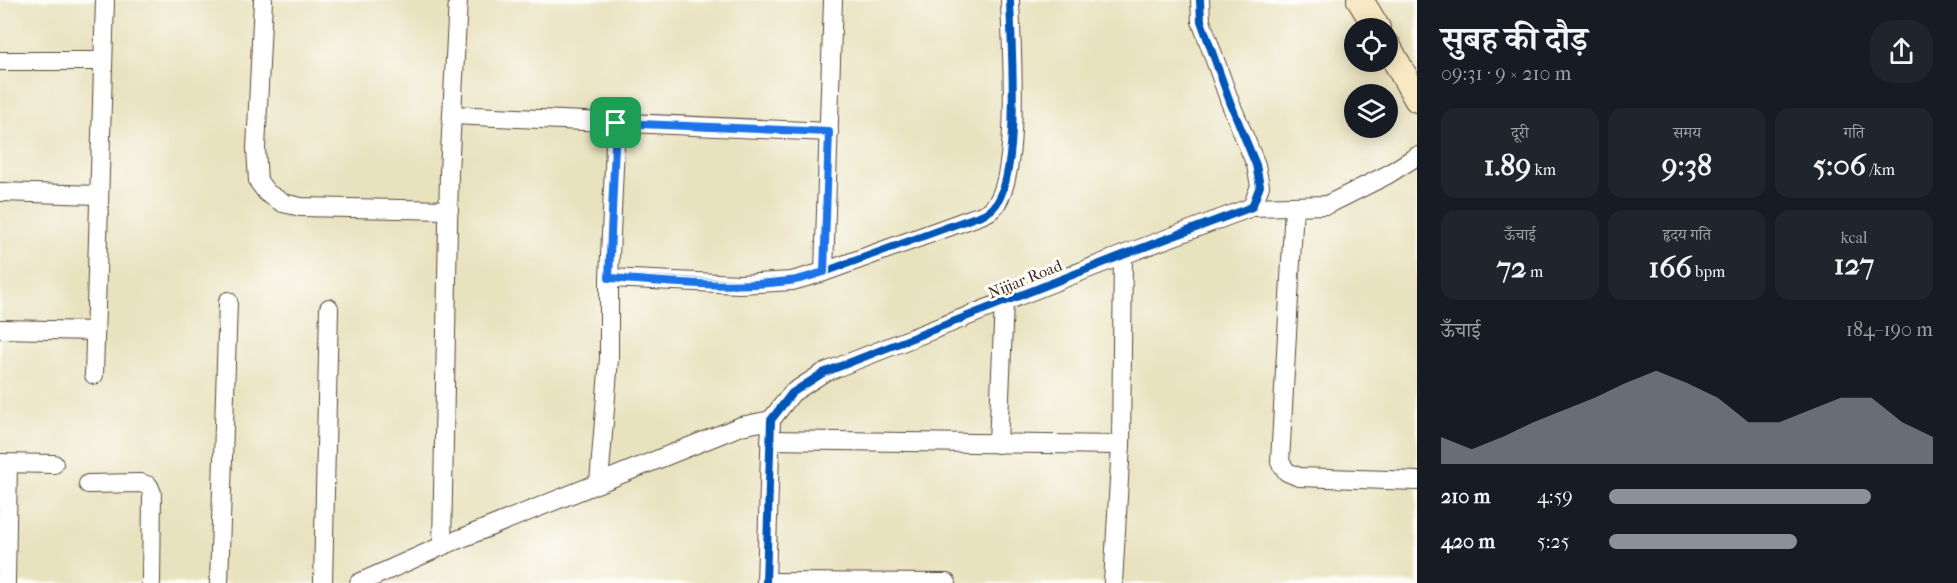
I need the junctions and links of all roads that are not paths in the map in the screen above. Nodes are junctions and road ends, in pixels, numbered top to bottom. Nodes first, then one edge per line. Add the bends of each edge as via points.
1 (105, 0) edge
2 (263, 0) edge
3 (458, 0) edge
4 (833, 0) edge
5 (1010, 0) edge
6 (1200, 0) edge
7 (1360, 0) edge
8 (1371, 18) edge
9 (1398, 60) edge
10 (0, 61) edge
11 (103, 61) junction
12 (1411, 76) edge
13 (1417, 99) edge
14 (452, 115) junction
15 (616, 123) junction
16 (829, 132) junction
17 (1417, 156) edge
18 (0, 192) edge
19 (98, 195) junction
20 (1294, 206) junction
21 (1252, 207) junction
22 (449, 210) junction
23 (1123, 255) junction
24 (824, 272) junction
25 (609, 278) junction
26 (228, 301) dead end
27 (1005, 302) junction
28 (329, 308) dead end
29 (0, 329) edge
30 (95, 331) junction
31 (94, 375) dead end
32 (771, 420) junction
33 (770, 440) junction
34 (998, 444) junction
35 (1121, 445) junction
36 (4, 463) edge
37 (54, 464) dead end
38 (1417, 481) edge
39 (599, 483) junction
40 (88, 484) dead end
41 (442, 546) junction
42 (4, 576) edge
43 (766, 582) edge
44 (152, 583) edge
45 (219, 583) edge
46 (323, 583) edge
47 (358, 583) edge
48 (947, 583) edge
49 (1113, 583) edge

1 - 11 street
2 - 22 street via 256,149 258,181 267,193 283,204 301,207
3 - 14 street
4 - 16 street
5 - 24 street via 1010,159 1005,189 993,209
6 - 21 street via 1201,21 1256,165 1260,186
7 - 8 street
9 - 12 street
10 - 11 street
11 - 19 street
12 - 13 street
14 - 15 street
14 - 22 street
15 - 16 street
15 - 25 street
16 - 24 street
17 - 20 street, Nijjar Road via 1327,206
18 - 19 street
19 - 30 street
20 - 21 street, Nijjar Road
20 - 38 street via 1280,462 1287,472 1299,477
21 - 23 street, Nijjar Road
22 - 41 street
23 - 27 street, Nijjar Road
23 - 35 street
24 - 25 street via 767,284
25 - 39 street via 609,359
26 - 45 street
27 - 32 street, Nijjar Road via 823,373 792,393
27 - 34 street
28 - 46 street
29 - 30 street
30 - 31 street
32 - 33 street
32 - 39 street via 741,426
33 - 34 street
33 - 43 street
34 - 35 street
35 - 49 street
36 - 37 street
36 - 42 street
39 - 41 street
40 - 44 street via 149,486
41 - 47 street
43 - 48 street

